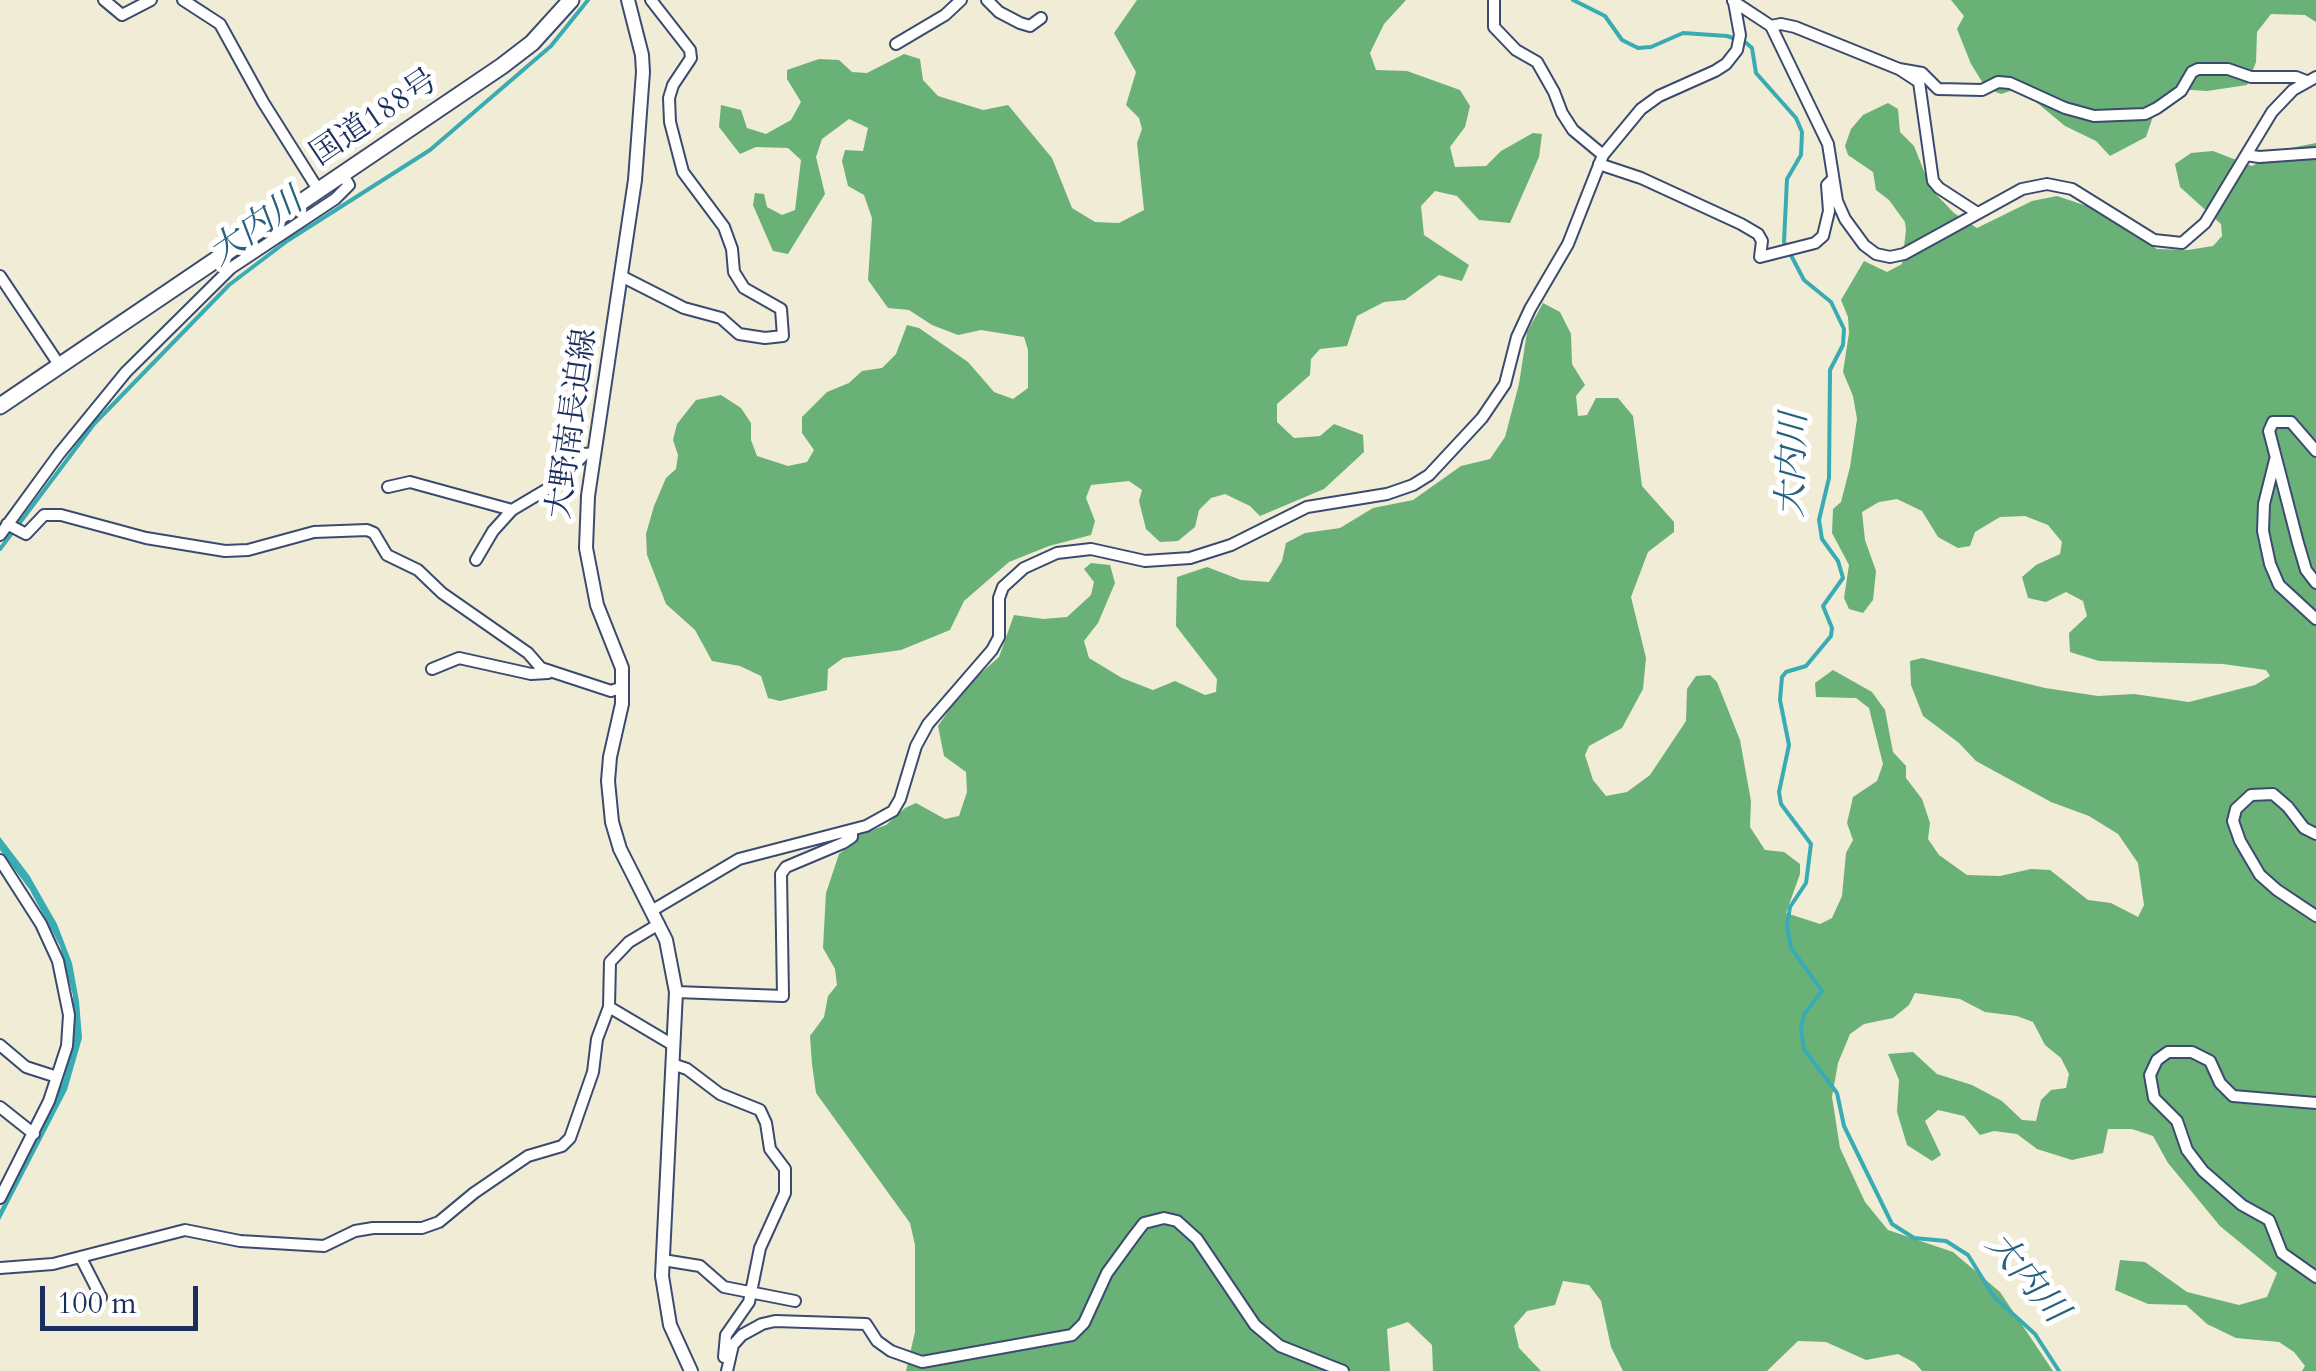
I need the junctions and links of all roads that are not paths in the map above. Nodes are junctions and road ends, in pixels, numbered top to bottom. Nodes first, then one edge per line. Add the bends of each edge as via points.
1 (104, 0) edge
2 (151, 0) edge
3 (183, 0) edge
4 (571, 0) edge
5 (628, 0) edge
6 (651, 0) edge
7 (960, 0) edge
8 (987, 0) edge
9 (1494, 0) edge
10 (1732, 1) edge
11 (1041, 18) dead end
12 (1771, 26) junction
13 (896, 44) dead end
14 (1899, 69) junction
15 (2311, 79) edge
16 (2316, 152) edge
17 (2246, 155) junction
18 (1601, 160) junction
19 (343, 174) junction
20 (1833, 179) junction
21 (318, 191) junction
22 (1976, 212) junction
23 (0, 276) edge
24 (623, 277) junction
25 (60, 366) junction
26 (0, 406) edge
27 (2316, 451) edge
28 (594, 453) junction
29 (2276, 456) junction
30 (388, 487) dead end
31 (512, 510) junction
32 (12, 527) junction
33 (0, 534) edge
34 (476, 560) dead end
35 (2316, 584) edge
36 (2316, 619) edge
37 (432, 669) dead end
38 (549, 673) junction
39 (623, 687) junction
40 (852, 830) junction
41 (2316, 834) edge
42 (0, 860) edge
43 (653, 910) junction
44 (2316, 916) edge
45 (659, 924) junction
46 (676, 992) junction
47 (609, 1006) junction
48 (0, 1045) edge
49 (673, 1045) junction
50 (672, 1064) junction
51 (57, 1078) junction
52 (2316, 1104) edge
53 (0, 1107) edge
54 (34, 1134) junction
55 (0, 1198) edge
56 (80, 1258) junction
57 (663, 1260) junction
58 (0, 1268) edge
59 (2316, 1277) edge
60 (752, 1291) junction
61 (101, 1298) dead end
62 (795, 1300) dead end
63 (727, 1369) edge
64 (691, 1371) edge
65 (1343, 1371) edge

1 - 2 street via 122,16
3 - 21 street via 220,24
4 - 19 highway, 国道188号 via 502,66
5 - 24 main road, 大野南長迫線 via 643,72
6 - 24 street via 690,50 669,98 683,172 724,227 744,288 781,310 782,336 739,334 721,318 684,308
7 - 13 street
8 - 11 street via 1020,24
9 - 18 street via 1494,26 1537,62 1568,122
10 - 12 street
10 - 18 street via 1740,35 1726,64 1659,96
12 - 14 street via 1795,26
12 - 20 street via 1828,144
14 - 15 street via 1922,73 1938,89 2010,83 2094,116 2145,114 2182,90 2198,69
14 - 22 street via 1921,86 1933,181
15 - 17 street via 2272,112
16 - 17 street
17 - 22 street via 2205,223 2182,243 2154,240 2072,188 2047,184
18 - 20 street via 1758,234 1760,257 1823,236 1830,211 1827,184
18 - 40 street via 1568,244 1517,338 1505,384 1429,474 1388,494 1307,507 1190,558 1145,561 1091,549 1024,568 1003,587 992,650 928,724 893,811
19 - 21 highway, 国道188号
19 - 32 street via 349,184 335,199 231,268 126,372
20 - 22 street via 1845,219 1876,254 1904,254
21 - 25 highway, 国道188号
23 - 25 street
24 - 28 main road, 大野南長迫線
25 - 26 highway, 国道188号
27 - 29 street via 2283,420 2269,431
28 - 31 street
28 - 39 main road, 大野南長迫線 via 586,548
29 - 35 street via 2306,570
29 - 36 street via 2264,504 2270,564 2279,584
30 - 31 street via 410,482
31 - 34 street
32 - 33 street
32 - 38 street via 26,534 44,515 61,515 226,551 314,532 367,530 388,555 418,570
37 - 38 street via 458,658
38 - 39 street via 612,691
39 - 43 main road, 大野南長迫線 via 609,800 620,849
40 - 43 street via 739,859
40 - 46 street via 844,843 781,874 782,996
41 - 44 street via 2272,794 2251,795 2236,808 2240,841 2260,874
42 - 51 street via 41,924 62,976 69,1014
43 - 45 main road, 大野南長迫線
45 - 46 main road, 大野南長迫線
45 - 47 street via 610,962
46 - 49 main road, 大野南長迫線
47 - 49 street
47 - 56 street via 570,1138 528,1156 439,1222 373,1228 324,1246 185,1230
48 - 51 street via 26,1066
49 - 50 main road, 大野南長迫線
50 - 57 main road, 大野南長迫線
50 - 60 street via 760,1110 770,1149 784,1169 784,1194 760,1248
51 - 54 street
52 - 59 street via 2234,1096 2210,1061 2192,1052 2168,1052 2150,1075 2154,1098 2177,1122 2203,1171 2268,1220 2282,1253
53 - 54 street
54 - 55 street
56 - 58 street
56 - 61 street
57 - 60 street via 691,1262 724,1287
57 - 64 main road, 大野南長迫線 via 667,1314
60 - 62 street
60 - 63 street via 726,1336
63 - 65 street via 742,1335 775,1321 866,1324 891,1351 922,1362 1072,1336 1144,1223 1164,1218 1196,1238 1267,1336

